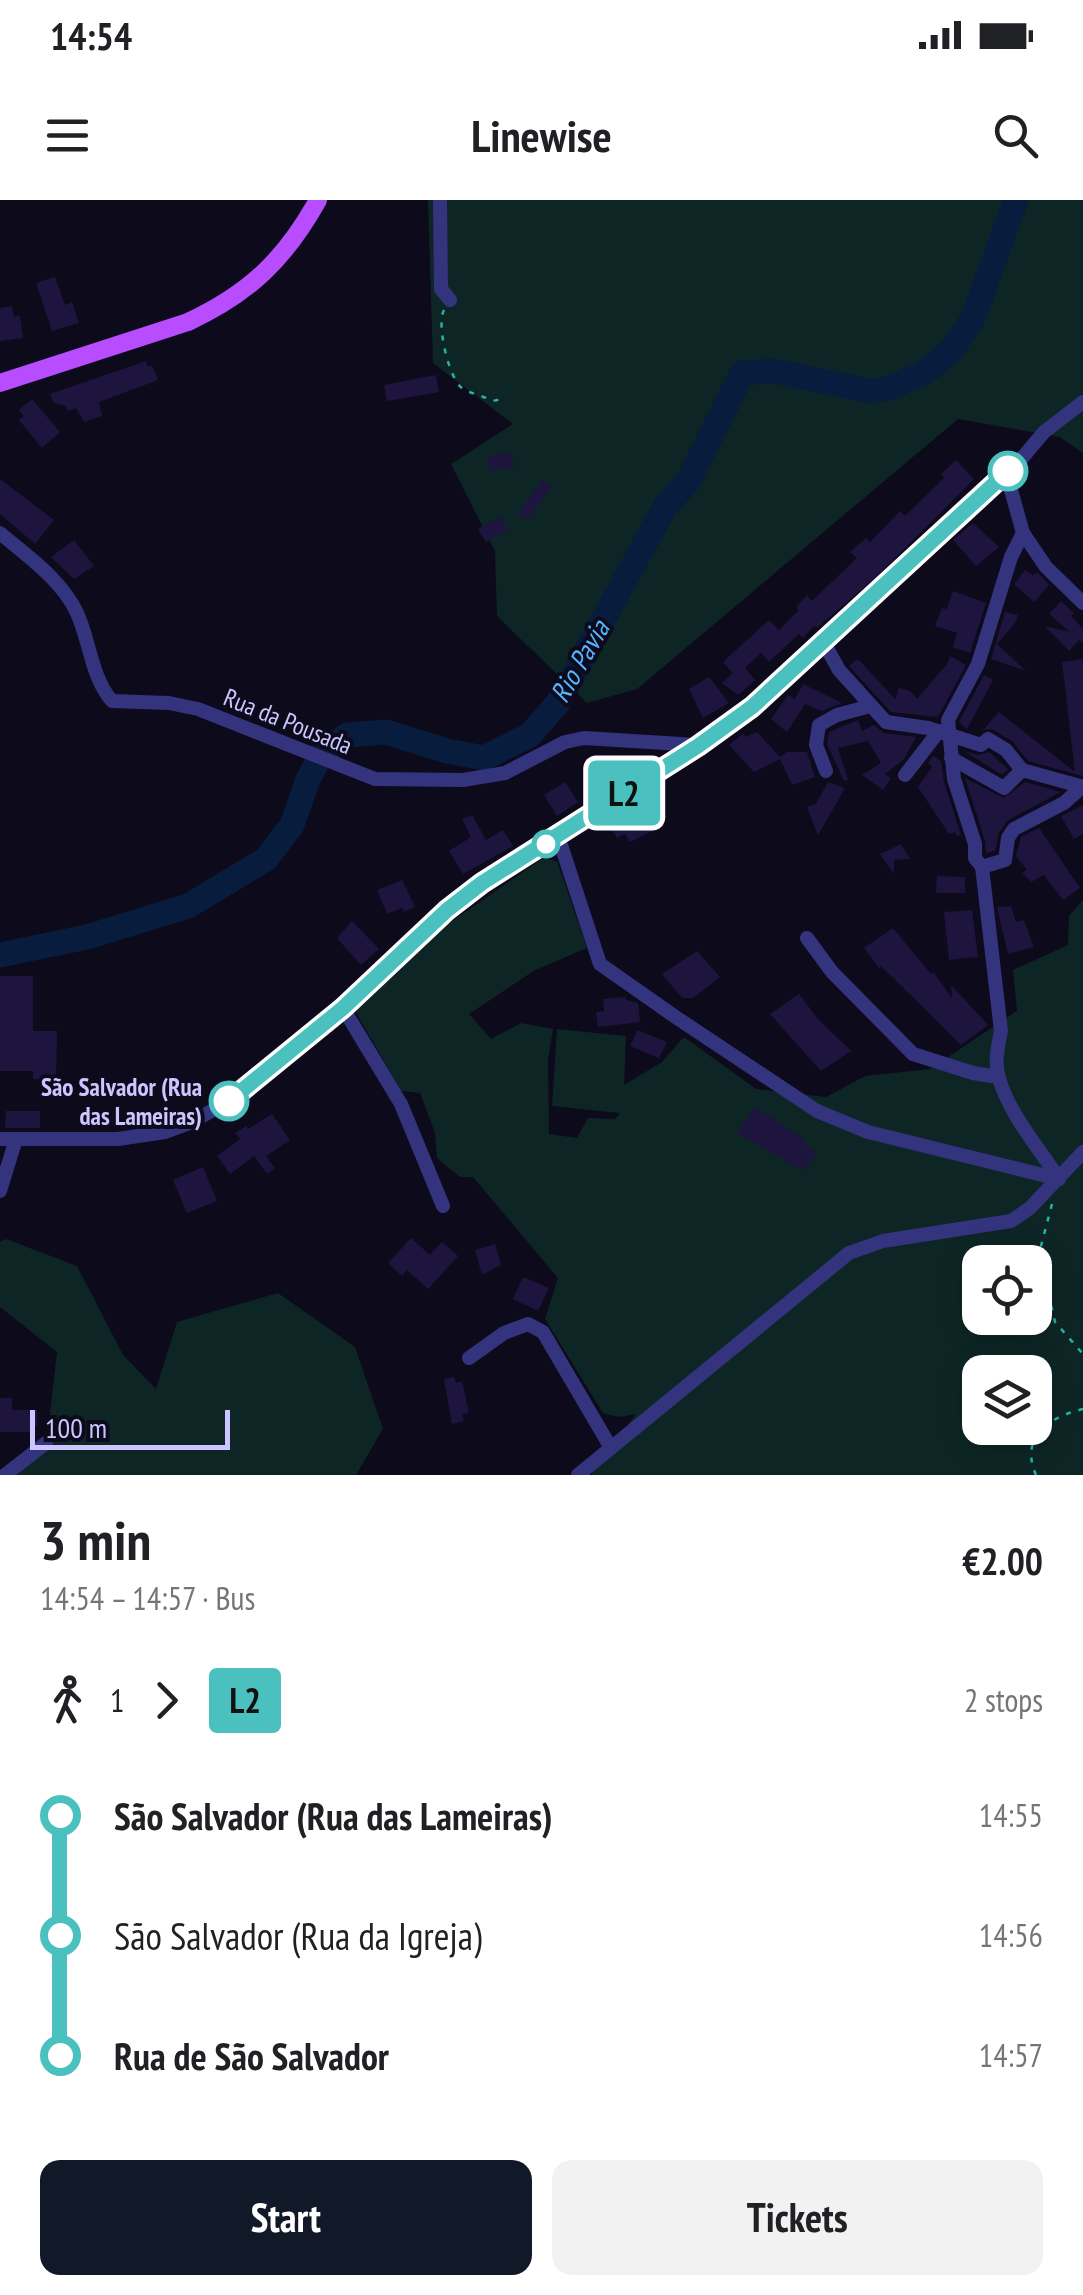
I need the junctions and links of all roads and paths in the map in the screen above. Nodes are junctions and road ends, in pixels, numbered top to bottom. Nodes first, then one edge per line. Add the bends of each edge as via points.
1 (318, 200) edge
2 (440, 200) edge
3 (450, 300) joint
4 (0, 384) edge
5 (505, 398) dead end
6 (1083, 402) edge
7 (1006, 472) junction
8 (1023, 533) junction
9 (0, 534) edge
10 (1083, 603) edge
11 (823, 641) junction
12 (870, 706) junction
13 (944, 732) junction
14 (646, 742) junction
15 (698, 746) junction
16 (952, 758) junction
17 (667, 765) junction
18 (826, 770) dead end
19 (1022, 770) junction
20 (905, 775) dead end
21 (1082, 786) edge
22 (558, 836) junction
23 (982, 867) junction
24 (807, 938) dead end
25 (343, 1008) junction
26 (998, 1077) junction
27 (8, 1139) edge
28 (1083, 1152) edge
29 (1060, 1179) junction
30 (0, 1191) edge
31 (442, 1206) dead end
32 (1083, 1354) edge
33 (469, 1358) dead end
34 (1083, 1409) edge
35 (46, 1443) dead end
36 (611, 1448) junction
37 (5, 1475) edge
38 (578, 1475) edge
39 (1036, 1475) edge

1 - 4 main road via 282,256 217,308
2 - 3 street via 442,289
3 - 5 path via 440,332 454,379 493,401
6 - 7 street
7 - 8 street
7 - 11 street
8 - 10 street
8 - 13 street via 978,664
9 - 14 street, Rua da Pousada via 65,592 112,701 198,709 375,779 462,780 505,773 584,738
11 - 12 street
11 - 15 street
12 - 13 street via 886,722
12 - 18 street via 819,725 816,746
13 - 16 street
13 - 19 street via 981,745 988,739
13 - 20 street
14 - 15 street, Rua da Pousada
14 - 17 street
15 - 17 street
16 - 19 street via 1004,788
16 - 23 street
17 - 22 street
19 - 21 street
21 - 23 street via 1014,829 1006,860
22 - 25 street via 447,910
22 - 29 street via 600,964 676,1018 817,1111 868,1132
23 - 26 street via 1000,1031
24 - 26 street via 913,1054
25 - 27 street via 229,1101 190,1123 118,1138
25 - 31 street via 401,1104
26 - 29 street
27 - 30 street
28 - 29 street
29 - 32 path via 1041,1246 1044,1274 1055,1322
29 - 36 street via 1011,1222 883,1241 850,1253
33 - 36 street via 528,1324 544,1332
34 - 39 path via 1042,1428 1032,1446
35 - 37 street
36 - 38 street

